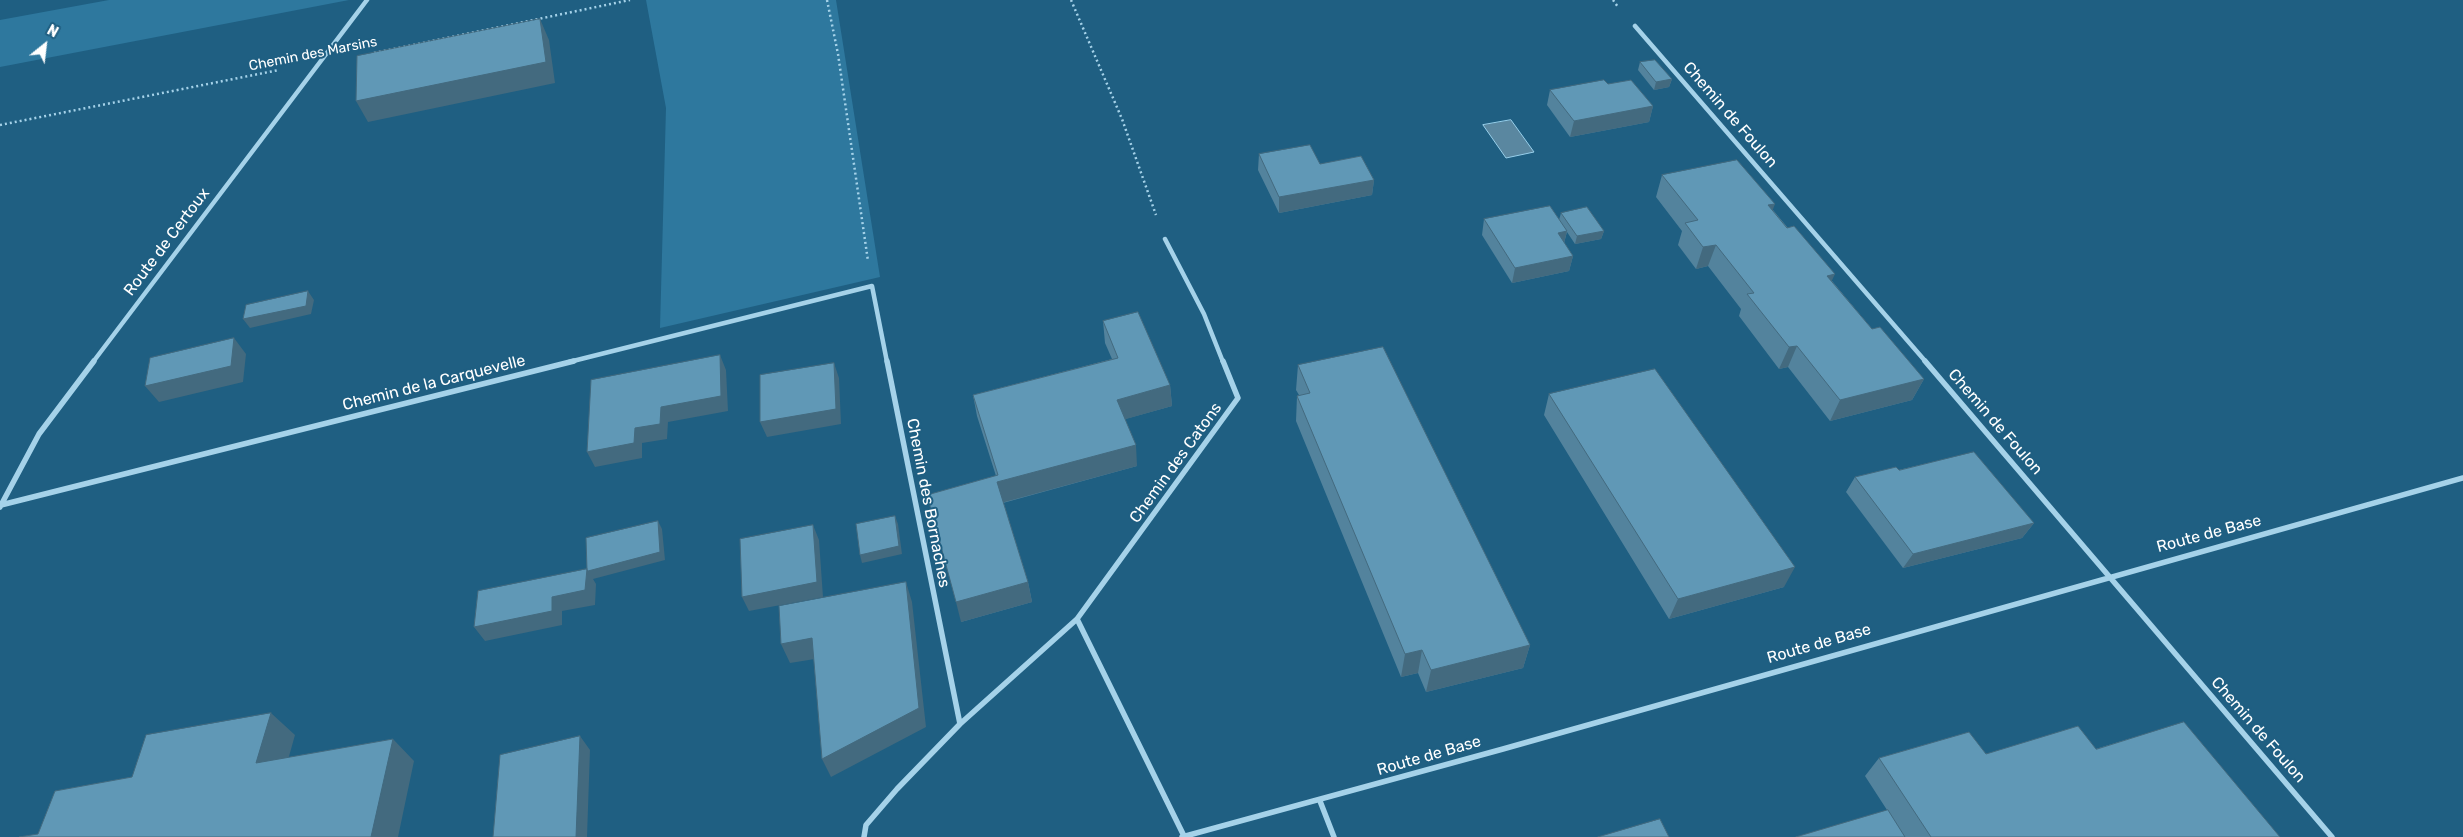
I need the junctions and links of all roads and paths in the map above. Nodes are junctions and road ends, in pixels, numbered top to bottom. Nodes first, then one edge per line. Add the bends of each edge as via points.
1 (367, 0) edge
2 (630, 0) edge
3 (827, 0) edge
4 (1071, 0) edge
5 (1635, 26) dead end
6 (370, 53) edge
7 (317, 64) junction
8 (0, 125) edge
9 (1165, 239) joint
10 (872, 286) junction
11 (2463, 478) edge
12 (1, 506) edge
13 (2109, 576) junction
14 (1077, 619) junction
15 (960, 724) junction
16 (1320, 801) junction
17 (864, 837) edge
18 (1183, 837) edge
19 (1334, 837) edge
20 (2332, 837) edge

1 - 7 street, Route de Certoux
2 - 6 path, Chemin des Marsins
3 - 10 path
4 - 9 path via 1122,119
5 - 13 street, Chemin de Foulon
7 - 8 path, Chemin des Marsins
7 - 12 street, Route de Certoux via 39,434
9 - 14 street, Chemin des Catons via 1204,314 1238,398
10 - 12 street, Chemin de la Carquevelle
10 - 15 street, Chemin des Bornaches
11 - 13 street, Route de Base
13 - 16 street, Route de Base
13 - 20 street, Chemin de Foulon
14 - 15 street, Chemin des Catons
14 - 18 street
15 - 17 street, Chemin des Catons via 866,825
16 - 18 street, Route de Base
16 - 19 street

